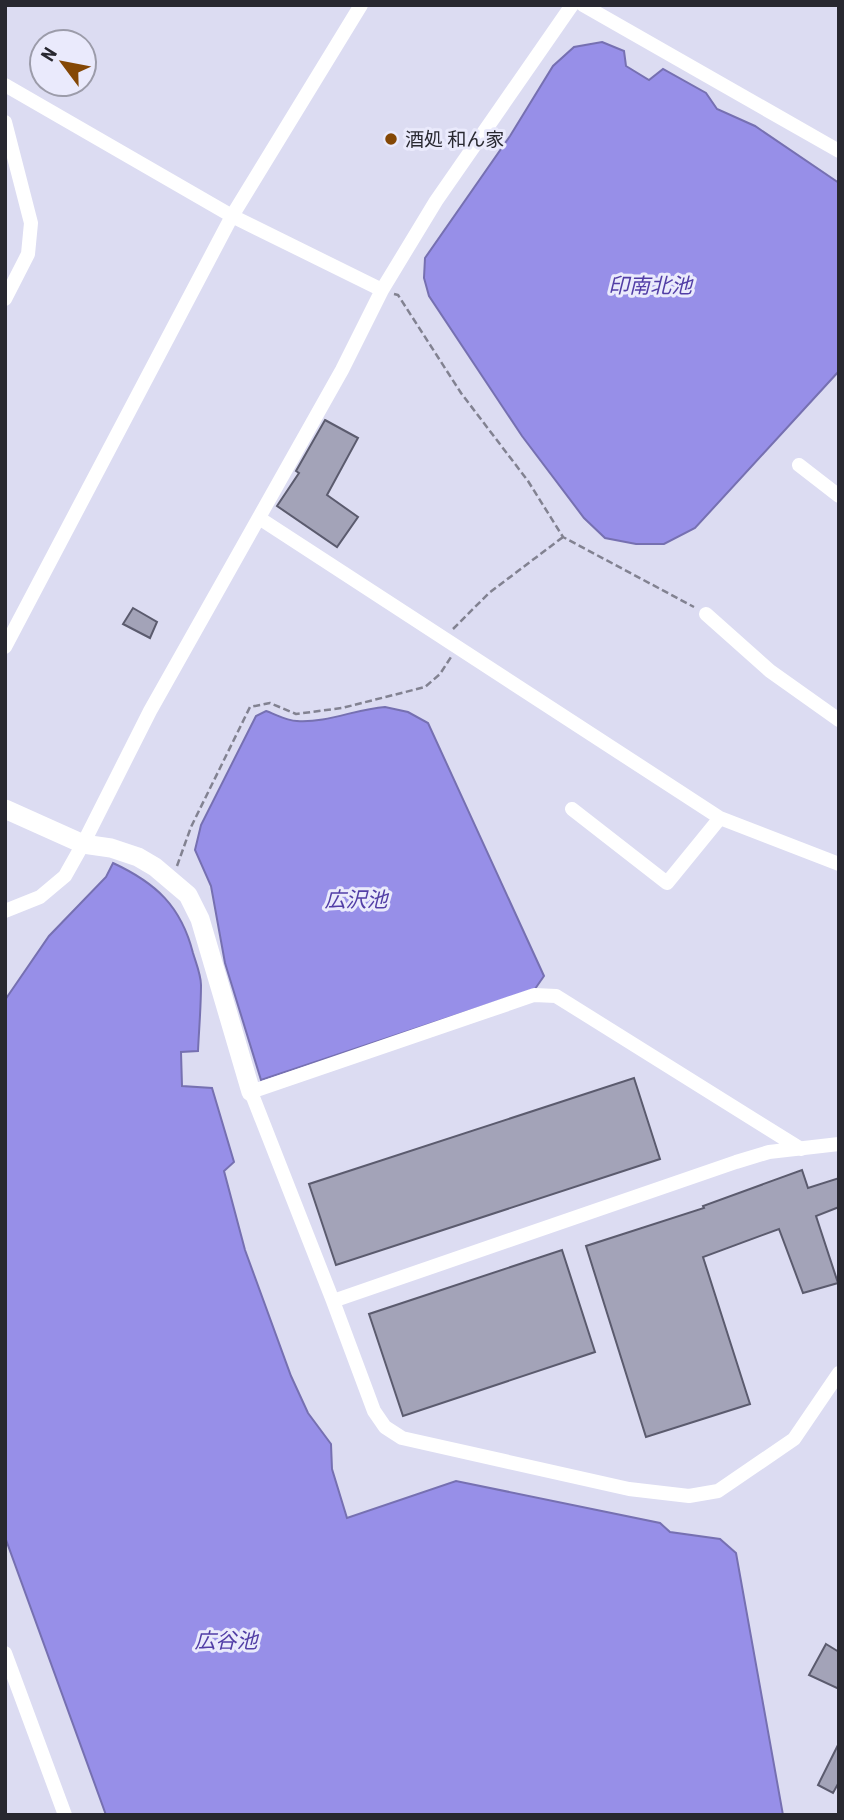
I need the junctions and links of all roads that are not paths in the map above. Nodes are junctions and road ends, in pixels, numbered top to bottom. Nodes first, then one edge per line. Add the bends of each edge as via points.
1 (361, 5) edge
2 (572, 5) edge
3 (583, 5) edge
4 (5, 85) edge
5 (5, 122) edge
6 (839, 151) edge
7 (232, 216) junction
8 (382, 290) junction
9 (5, 299) edge
10 (799, 465) dead end
11 (839, 496) edge
12 (258, 518) junction
13 (706, 614) road end
14 (5, 647) edge
15 (839, 720) edge
16 (5, 809) edge
17 (572, 809) dead end
18 (720, 818) junction
19 (83, 844) junction
20 (839, 864) edge
21 (5, 911) edge
22 (251, 1092) junction
23 (839, 1144) edge
24 (802, 1149) junction
25 (333, 1301) junction
26 (839, 1373) edge
27 (5, 1653) edge
28 (65, 1815) edge

1 - 7 street
2 - 8 street via 436,201
3 - 6 street
4 - 7 street
5 - 9 street via 31,223 28,254
7 - 8 street
7 - 14 street
8 - 12 street
10 - 11 street
12 - 18 street
12 - 19 street via 150,711
13 - 15 street via 770,671
16 - 19 street
17 - 18 street via 667,883
18 - 20 street
19 - 21 street via 65,876 40,898
19 - 22 street via 138,857 188,895 200,919
22 - 24 street via 534,995 556,996
22 - 25 street
23 - 24 street
24 - 25 street via 736,1162
25 - 26 street via 374,1411 385,1427 402,1438 629,1489 689,1496 718,1491 794,1439
27 - 28 street

